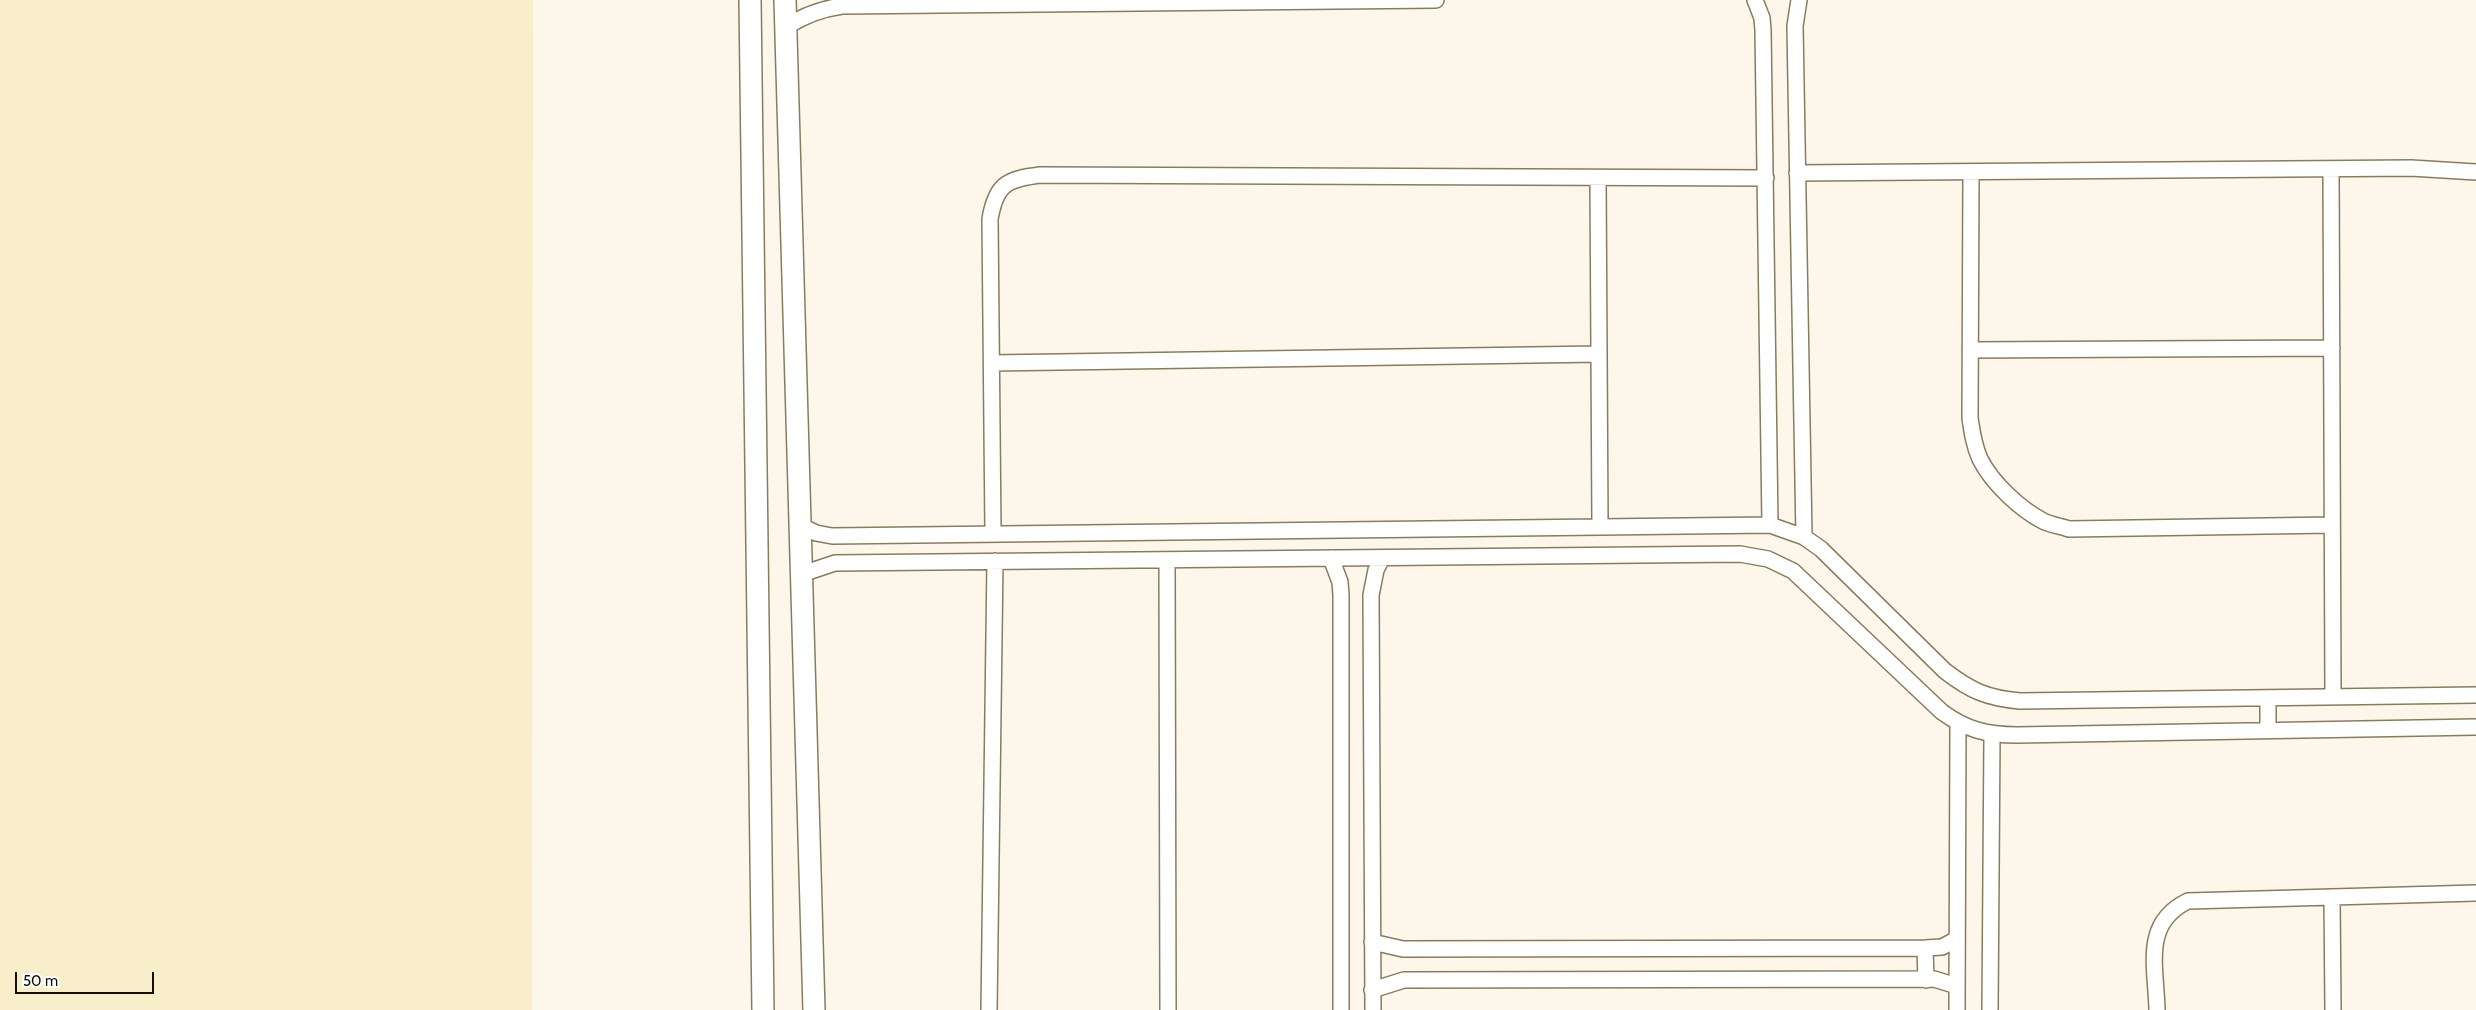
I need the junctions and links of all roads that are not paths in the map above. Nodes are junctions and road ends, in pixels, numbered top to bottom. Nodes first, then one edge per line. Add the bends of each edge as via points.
1 (750, 0) edge
2 (785, 0) edge
3 (1436, 0) edge
4 (1755, 0) edge
5 (1799, 0) edge
6 (786, 27) junction
7 (2331, 168) junction
8 (1971, 172) junction
9 (2476, 172) edge
10 (1798, 173) junction
11 (1598, 178) junction
12 (1766, 178) junction
13 (2332, 348) junction
14 (1970, 350) junction
15 (1598, 354) junction
16 (992, 363) junction
17 (2332, 525) junction
18 (801, 526) junction
19 (1600, 526) junction
20 (1770, 526) junction
21 (993, 533) junction
22 (1804, 537) junction
23 (1331, 558) junction
24 (1382, 558) junction
25 (1167, 560) junction
26 (995, 562) junction
27 (802, 574) junction
28 (2476, 695) edge
29 (2333, 697) junction
30 (2268, 698) junction
31 (1958, 724) junction
32 (2476, 727) edge
33 (2268, 730) junction
34 (1992, 735) junction
35 (2476, 893) edge
36 (2332, 897) junction
37 (1957, 939) junction
38 (1372, 942) junction
39 (1925, 948) junction
40 (1926, 980) junction
41 (1957, 986) junction
42 (1372, 990) junction
43 (763, 1010) edge
44 (814, 1010) edge
45 (989, 1010) edge
46 (1168, 1010) edge
47 (1342, 1010) edge
48 (1373, 1010) edge
49 (1957, 1010) edge
50 (1990, 1010) edge
51 (2157, 1010) edge
52 (2333, 1010) edge

1 - 43 street
2 - 6 street
3 - 6 street via 842,6 803,16
4 - 12 street via 1764,30
5 - 10 street via 1795,26
6 - 18 street
7 - 8 street
7 - 9 street
7 - 13 street
8 - 10 street
8 - 14 street
10 - 22 street
11 - 12 street
11 - 15 street
11 - 16 street via 1040,175 1018,178 1002,186 993,200 990,219
12 - 20 street
13 - 14 street
13 - 17 street
14 - 17 street via 1970,418 1973,440 1981,460 2022,507 2044,522 2069,529
15 - 16 street
15 - 19 street
16 - 21 street
17 - 29 street
18 - 21 street via 832,536
18 - 27 street
19 - 20 street
19 - 21 street
20 - 22 street
22 - 30 street via 1821,549 1945,671 1967,688 1992,698 2020,701
23 - 24 street
23 - 25 street
23 - 47 street via 1341,595
24 - 31 street via 1740,554 1768,559 1793,571 1814,589
24 - 38 street via 1371,595
25 - 26 street
25 - 46 street
26 - 27 street via 836,563
26 - 45 street
27 - 44 street
28 - 29 street
29 - 30 street
30 - 33 street
31 - 34 street
31 - 37 street
32 - 33 street
33 - 34 street
34 - 50 street
35 - 36 street
36 - 51 street via 2188,901 2175,908 2157,931
36 - 52 street
37 - 39 street via 1942,946
37 - 41 street
38 - 39 street via 1403,949
38 - 42 street
39 - 40 street
40 - 41 street via 1942,980
40 - 42 street via 1404,980
41 - 49 street
42 - 48 street

